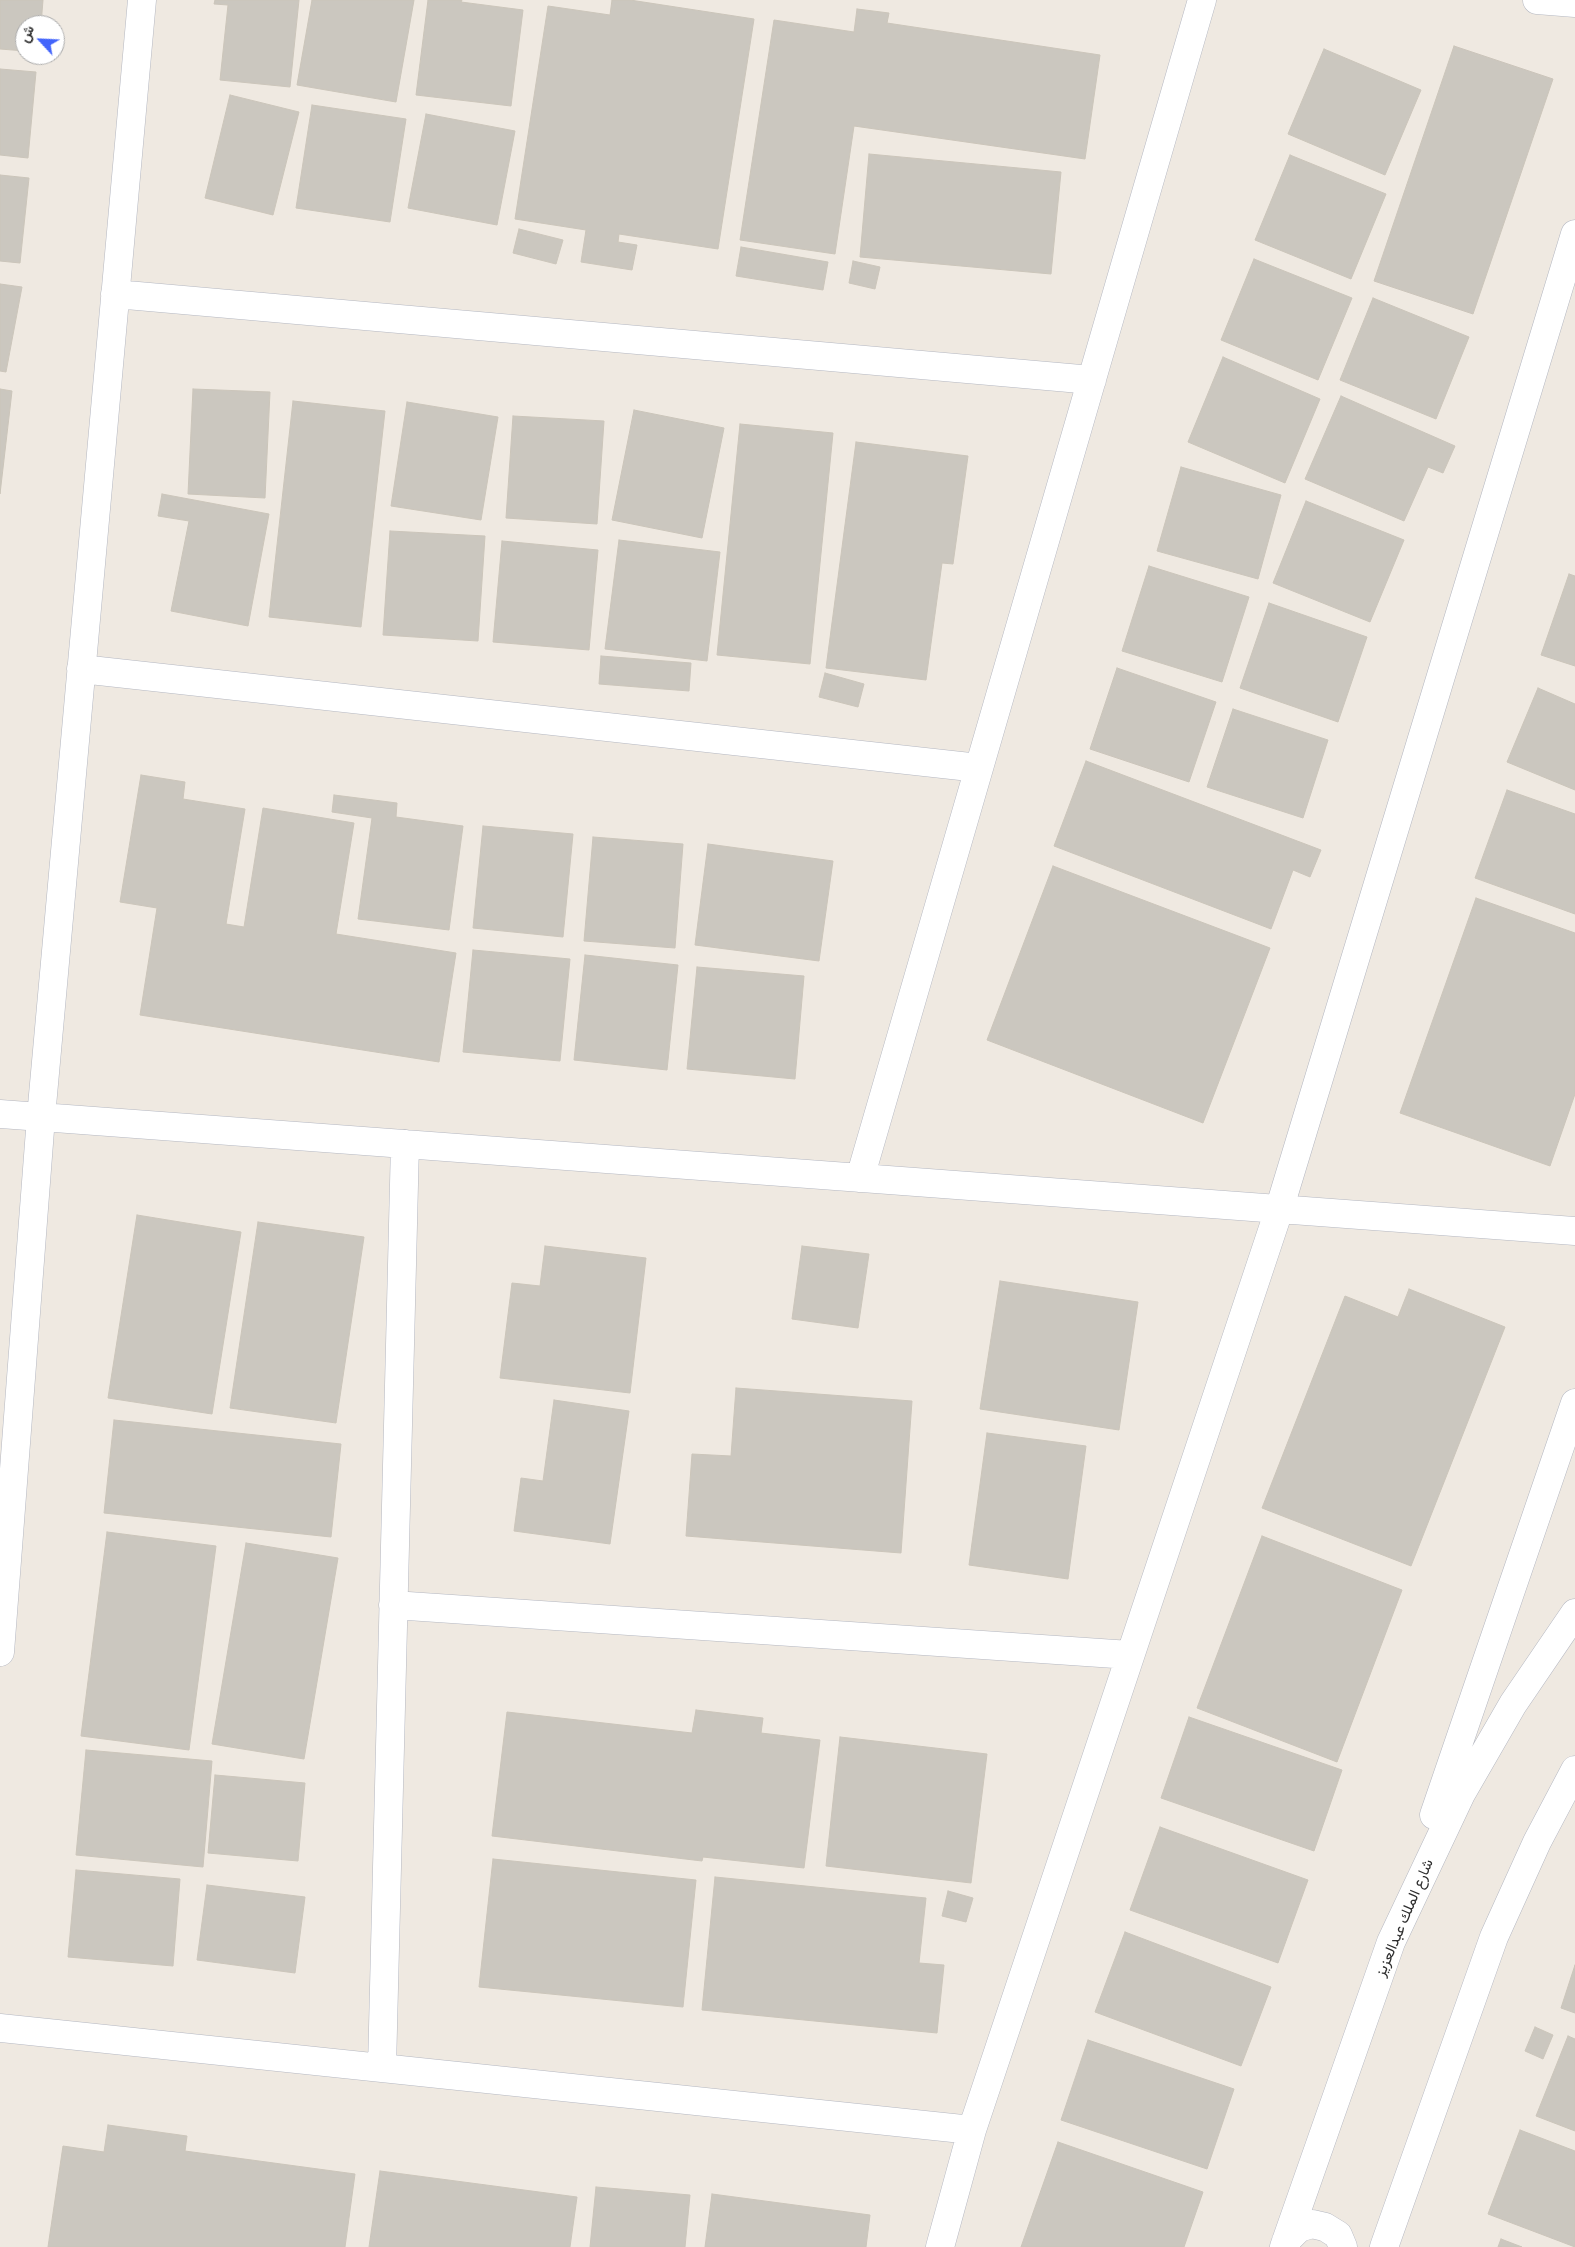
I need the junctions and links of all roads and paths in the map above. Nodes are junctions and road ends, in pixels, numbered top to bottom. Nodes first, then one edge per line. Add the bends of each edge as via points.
1 (142, 0) edge
2 (1202, 0) edge
3 (1537, 0) edge
4 (1575, 3) edge
5 (1575, 234) edge
6 (115, 294) junction
7 (1092, 380) junction
8 (81, 669) junction
9 (979, 768) junction
10 (0, 1114) edge
11 (41, 1117) junction
12 (405, 1144) junction
13 (860, 1178) junction
14 (1279, 1210) junction
15 (1575, 1230) edge
16 (1575, 1403) edge
17 (393, 1605) junction
18 (1575, 1614) edge
19 (0, 1652) edge
20 (1130, 1655) junction
21 (1575, 1770) edge
22 (1391, 1942) junction
23 (0, 2028) edge
24 (382, 2068) junction
25 (972, 2130) junction
26 (1285, 2244) edge
27 (940, 2247) edge
28 (1343, 2247) edge
29 (1384, 2247) edge

1 - 6 street
2 - 7 street
3 - 4 street
5 - 14 street
6 - 7 street
6 - 8 street
7 - 9 street
8 - 9 street
8 - 11 street
9 - 13 street
10 - 11 street
11 - 12 street
11 - 19 street
12 - 13 street
12 - 17 street
13 - 14 street
14 - 15 street
14 - 20 street
16 - 22 street
17 - 20 street
17 - 24 street
18 - 22 street, شارع الملك عبدالعزيز via 1514,1704 1461,1794
20 - 25 street
21 - 29 street via 1537,1842 1494,1937
22 - 26 street, شارع الملك عبدالعزيز
23 - 24 street
24 - 25 street
25 - 27 street
26 - 28 street via 1299,2228 1312,2224 1338,2235

